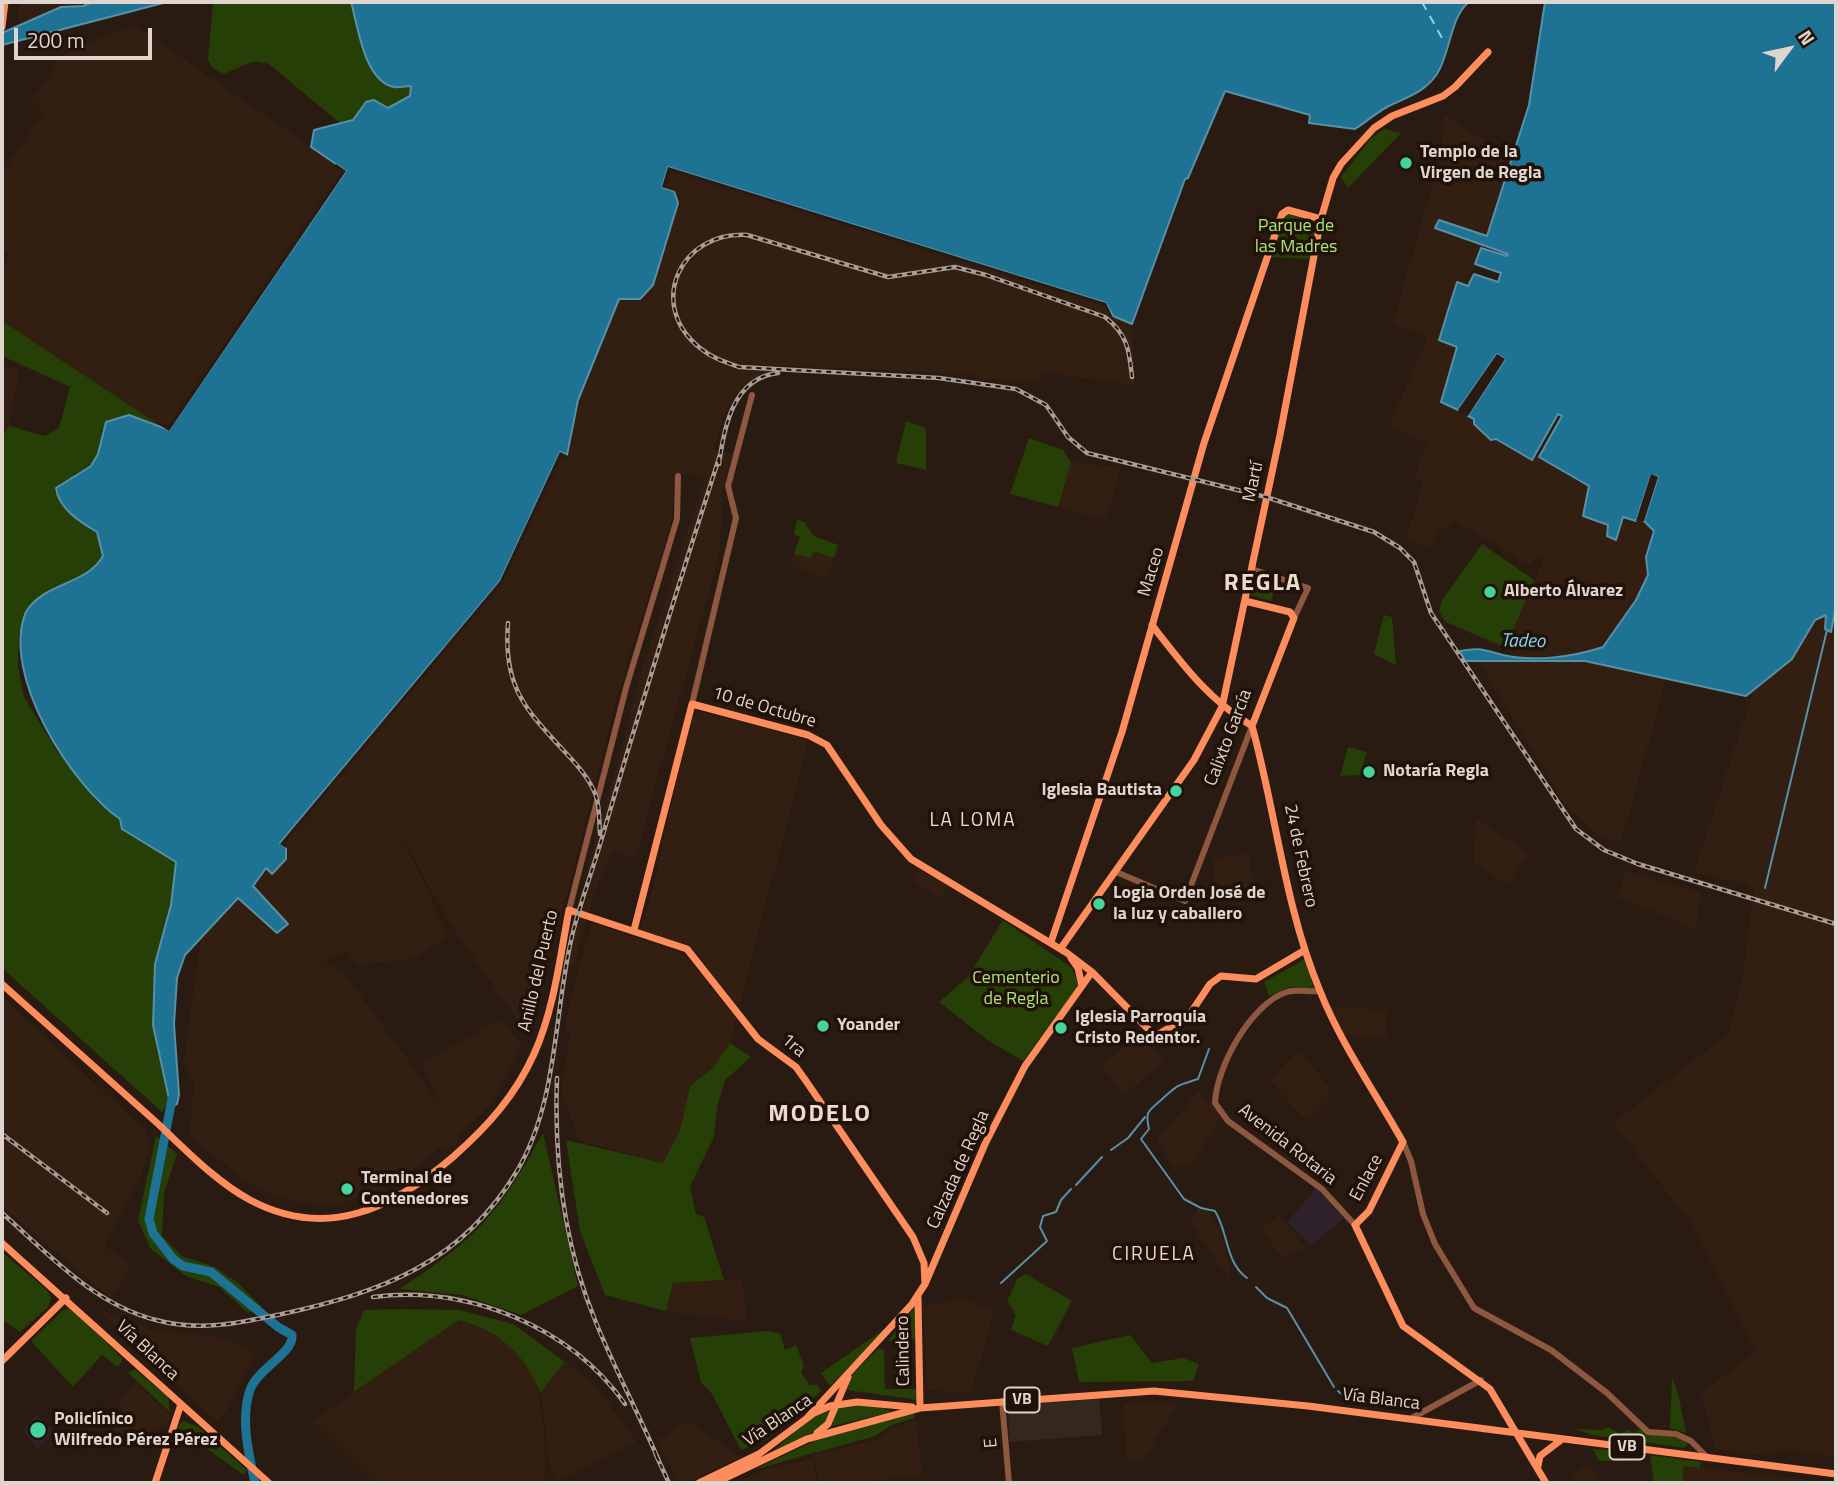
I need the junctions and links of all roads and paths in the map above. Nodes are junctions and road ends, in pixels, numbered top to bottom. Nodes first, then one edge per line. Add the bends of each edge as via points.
1 (5, 2) edge
2 (2, 25) edge
3 (1488, 52) dead end
4 (1321, 219) junction
5 (752, 395) dead end
6 (678, 476) dead end
7 (1252, 569) junction
8 (1245, 601) junction
9 (1294, 618) junction
10 (1152, 625) junction
11 (692, 704) junction
12 (1222, 707) junction
13 (1252, 726) junction
14 (1115, 872) junction
15 (569, 910) junction
16 (634, 930) junction
17 (1068, 937) junction
18 (1051, 942) junction
19 (1305, 950) junction
20 (1066, 953) junction
21 (1092, 972) junction
22 (2, 984) edge
23 (1082, 987) junction
24 (1319, 991) junction
25 (1310, 992) junction
26 (1324, 1002) junction
27 (1403, 1142) junction
28 (1369, 1211) junction
29 (1355, 1225) junction
30 (1364, 1238) junction
31 (2, 1243) edge
32 (47, 1281) junction
33 (925, 1284) junction
34 (918, 1295) junction
35 (66, 1298) junction
36 (55, 1309) junction
37 (2, 1361) edge
38 (849, 1375) junction
39 (1481, 1380) junction
40 (844, 1388) junction
41 (1002, 1401) junction
42 (852, 1402) junction
43 (181, 1404) junction
44 (837, 1404) junction
45 (920, 1408) junction
46 (197, 1418) junction
47 (806, 1419) junction
48 (1410, 1419) junction
49 (174, 1422) junction
50 (1519, 1434) junction
51 (807, 1439) junction
52 (1563, 1440) junction
53 (1690, 1441) junction
54 (1690, 1455) junction
55 (1708, 1458) junction
56 (1540, 1473) junction
57 (1836, 1474) edge
58 (155, 1483) edge
59 (269, 1483) edge
60 (699, 1483) edge
61 (715, 1483) edge
62 (1009, 1483) edge
63 (1546, 1483) edge

1 - 2 main road
3 - 4 main road, Martí via 1443,96 1374,128 1341,164
4 - 7 main road, Martí
4 - 10 main road, Maceo via 1288,209 1284,212 1204,443
5 - 11 street via 728,486 736,518
6 - 15 street, Anillo del Puerto via 677,519 626,688
7 - 8 main road, Martí
7 - 9 street, Calixto García via 1308,588
8 - 9 main road via 1290,612
8 - 12 main road, Martí
9 - 13 main road, Calixto García
10 - 12 main road
10 - 18 main road, Maceo via 1083,854
11 - 16 main road, 10 de Octubre
11 - 18 main road, 10 de Octubre via 808,735 827,745 881,825 911,859
12 - 13 main road
12 - 14 main road, Martí via 1194,760
13 - 14 street, Calixto García via 1185,901
13 - 19 main road, 24 de Febrero
14 - 17 main road, Martí
15 - 16 main road, 1ra
15 - 22 main road, Anillo del Puerto via 543,1027 516,1088 488,1126 420,1184 394,1201 360,1213 291,1214 250,1199 223,1182
16 - 33 main road, 1ra via 687,949 758,1039 796,1067 914,1237 924,1263
17 - 20 main road, Martí
17 - 20 main road
18 - 20 main road, 10 de Octubre
19 - 21 main road via 1263,976 1221,976 1210,984 1188,1017 1155,1036
19 - 24 main road, 24 de Febrero
20 - 21 main road
20 - 23 main road via 1077,968
21 - 23 main road, Calzada de Regla
23 - 33 main road, Calzada de Regla via 1025,1066 985,1144
24 - 25 street
24 - 26 main road, 24 de Febrero
25 - 26 street
25 - 29 street, Avenida Rotaria via 1282,994 1259,1013 1224,1062 1215,1103 1228,1121 1322,1189
26 - 27 main road, 24 de Febrero
27 - 28 main road, Enlace
27 - 53 street via 1435,1244 1474,1308 1551,1350 1607,1392 1648,1432 1669,1432
28 - 29 main road, Enlace
28 - 30 main road via 1362,1228
29 - 30 main road, Avenida Rotaria
30 - 39 main road, Avenida Rotaria via 1403,1326
31 - 32 main road, Vía Blanca
32 - 35 main road, Vía Blanca
32 - 36 main road
33 - 34 main road, Calzada de Regla
34 - 38 main road, Calzada de Regla
34 - 45 main road, Calindero
35 - 36 main road
35 - 43 main road, Vía Blanca
36 - 37 main road
38 - 40 main road
38 - 47 main road, Calzada de Regla
39 - 48 street
39 - 50 main road, Avenida Rotaria via 1498,1398
40 - 42 main road via 845,1397
40 - 44 main road
41 - 45 main road, Vía Blanca / VB
41 - 48 main road, Vía Blanca / VB via 1166,1391
41 - 62 street, E
42 - 44 main road, Vía Blanca / VB
42 - 45 main road, Vía Blanca / VB
43 - 46 main road, Vía Blanca
43 - 49 main road
44 - 47 main road, Vía Blanca / VB
44 - 51 main road via 828,1424
45 - 51 main road, Vía Blanca / VB
46 - 49 main road
46 - 59 main road, Vía Blanca
47 - 60 main road, Vía Blanca / VB via 759,1454
48 - 50 main road, Vía Blanca / VB
49 - 58 main road
50 - 52 main road, Vía Blanca / VB
50 - 56 main road, Avenida Rotaria
51 - 61 main road, Vía Blanca / VB
52 - 54 main road, Vía Blanca / VB
52 - 56 main road via 1540,1456
53 - 54 street
53 - 55 street
54 - 55 main road, Vía Blanca / VB
55 - 57 main road, Vía Blanca / VB
56 - 63 main road, Avenida Rotaria

